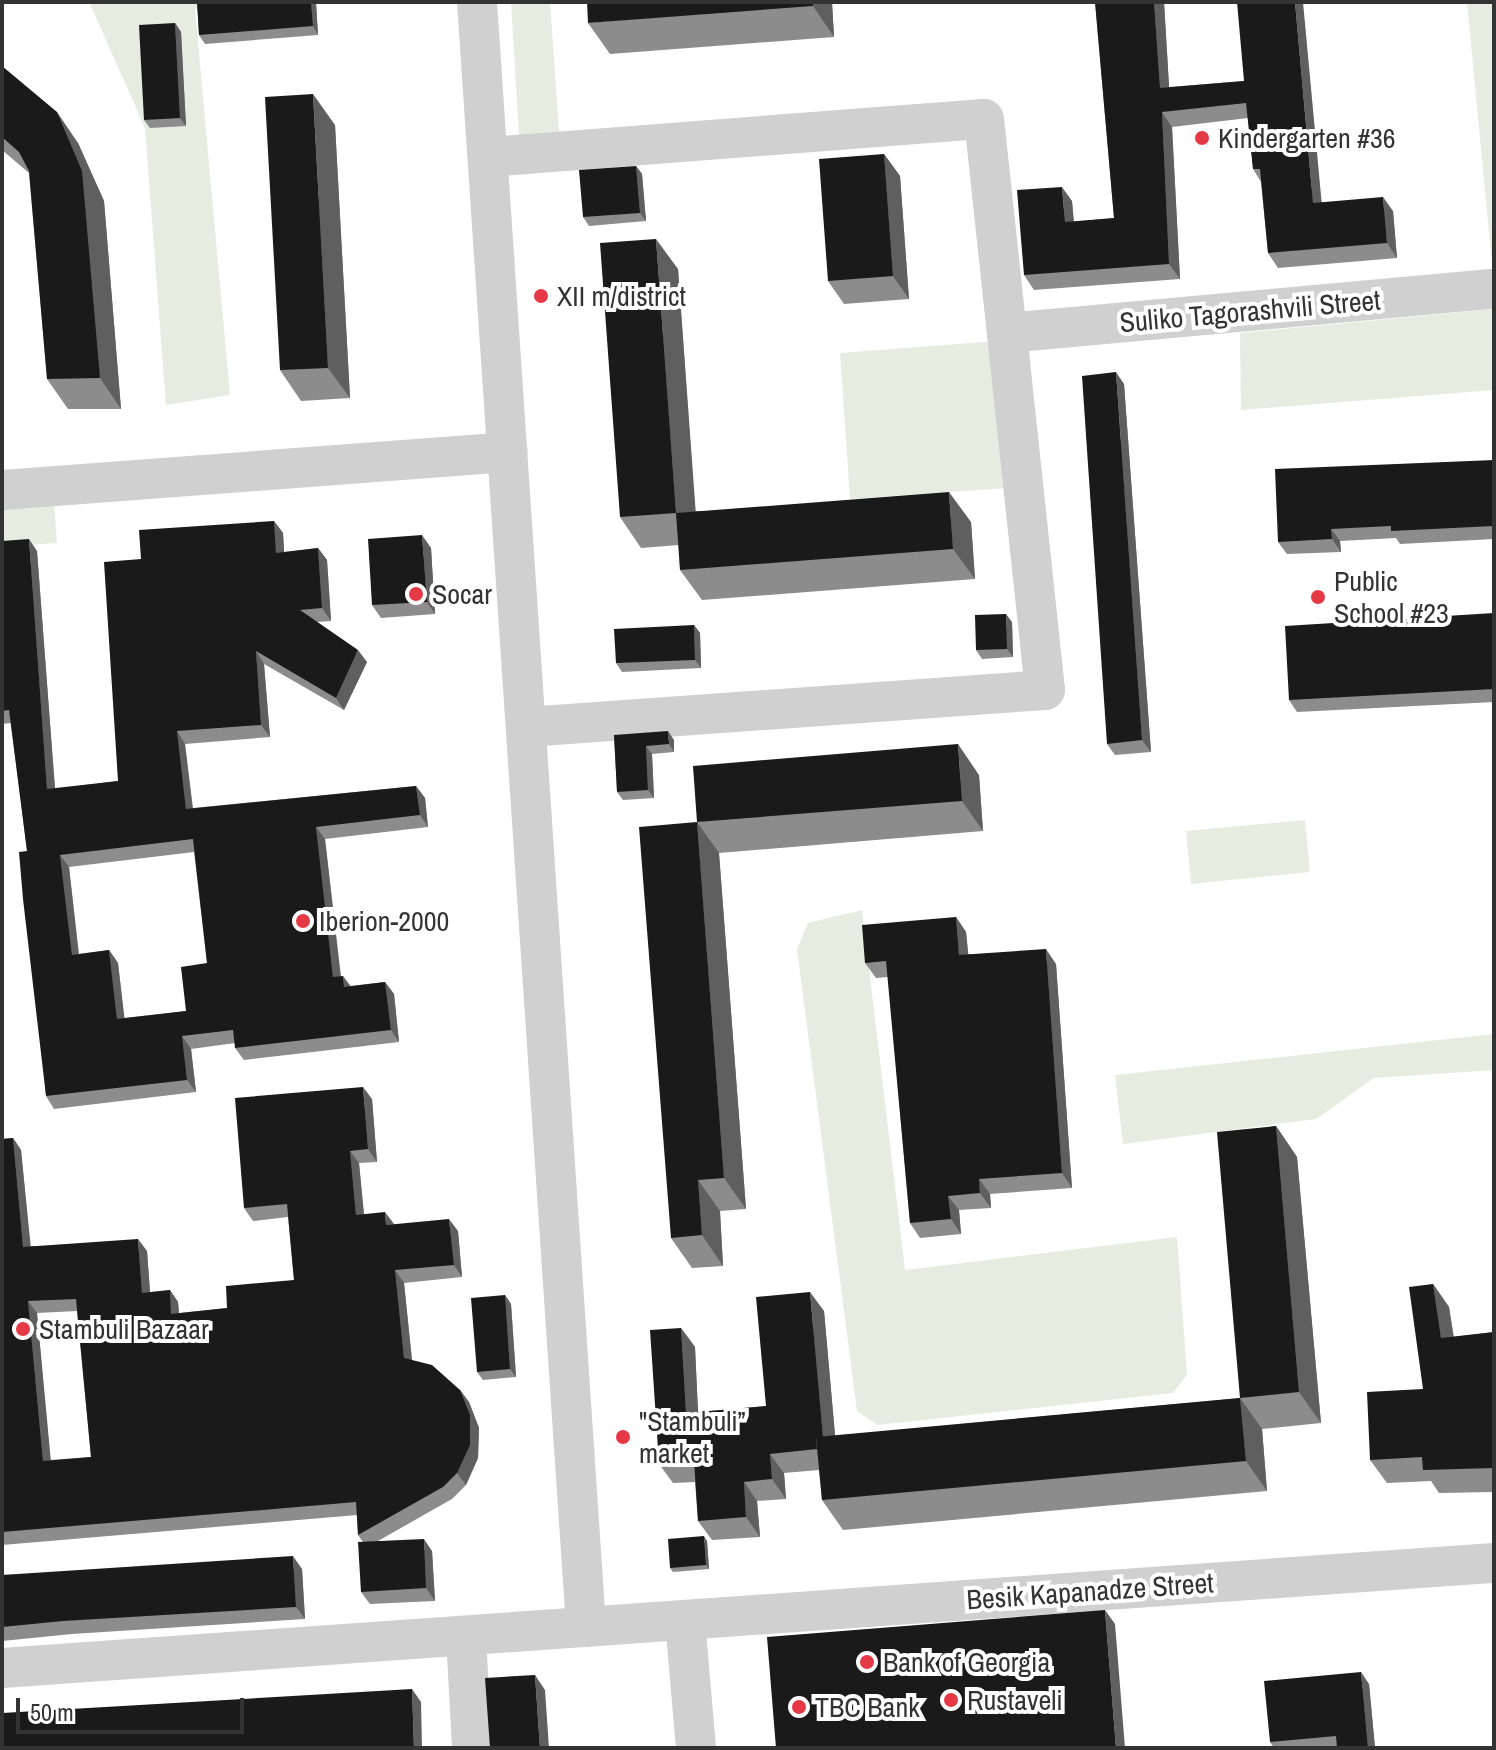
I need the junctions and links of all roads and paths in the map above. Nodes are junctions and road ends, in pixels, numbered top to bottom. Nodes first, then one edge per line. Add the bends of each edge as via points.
1 (477, 2) edge
2 (488, 157) junction
3 (1494, 289) edge
4 (1007, 333) junction
5 (508, 452) junction
6 (2, 490) edge
7 (526, 727) junction
8 (1494, 1563) edge
9 (685, 1620) junction
10 (586, 1627) junction
11 (466, 1636) junction
12 (2, 1668) edge
13 (472, 1748) edge
14 (696, 1748) edge

1 - 2 street
2 - 4 street via 984,119
2 - 5 street
3 - 4 street, Suliko Tagorashvili Street
4 - 7 street via 1045,690
5 - 6 street
5 - 7 street
7 - 10 street
8 - 9 street, Besik Kapanadze Street
9 - 10 street, Besik Kapanadze Street
9 - 14 street
10 - 11 street, Besik Kapanadze Street
11 - 12 street, Besik Kapanadze Street
11 - 13 street

